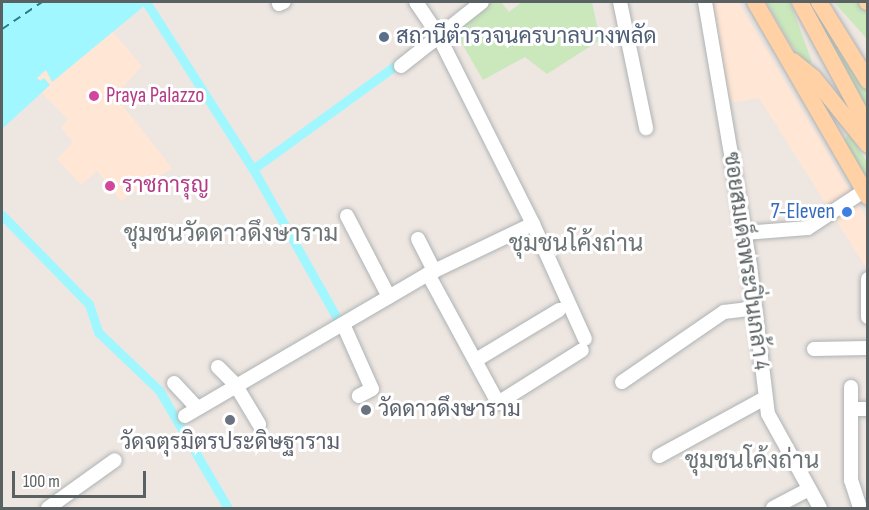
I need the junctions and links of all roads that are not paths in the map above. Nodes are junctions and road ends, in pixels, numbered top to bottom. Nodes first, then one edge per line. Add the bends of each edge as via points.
1 (416, 2) edge
2 (482, 2) edge
3 (620, 2) edge
4 (705, 2) edge
5 (755, 2) edge
6 (800, 2) edge
7 (819, 2) edge
8 (438, 35) junction
9 (787, 57) junction
10 (401, 66) dead end
11 (867, 81) edge
12 (867, 127) edge
13 (646, 129) dead end
14 (867, 146) edge
15 (866, 194) edge
16 (347, 216) dead end
17 (533, 224) junction
18 (744, 233) junction
19 (418, 239) dead end
20 (431, 273) junction
21 (867, 279) edge
22 (389, 297) junction
23 (754, 308) junction
24 (559, 310) dead end
25 (867, 317) edge
26 (343, 324) junction
27 (867, 348) edge
28 (814, 349) dead end
29 (476, 360) junction
30 (218, 367) dead end
31 (622, 382) dead end
32 (174, 383) dead end
33 (236, 384) junction
34 (851, 387) dead end
35 (359, 396) dead end
36 (765, 398) junction
37 (851, 409) junction
38 (867, 409) edge
39 (259, 424) dead end
40 (659, 456) dead end
41 (115, 460) dead end
42 (809, 489) junction
43 (48, 508) edge
44 (773, 508) edge
45 (820, 508) edge
46 (860, 508) edge

1 - 8 street
2 - 8 street
3 - 13 street
4 - 18 street, ซอยสมเด็จพระปิ่นเกล้า 4
5 - 9 main road
6 - 12 main road
7 - 11 main road
8 - 10 street
8 - 17 street
9 - 14 main road via 813,77
9 - 15 main road
15 - 18 street via 807,228
16 - 22 street
17 - 20 street
17 - 29 street via 584,345 498,403
18 - 23 street, ซอยสมเด็จพระปิ่นเกล้า 4
19 - 20 street
20 - 22 street
20 - 29 street
21 - 25 street
22 - 26 street
23 - 31 street via 724,312
23 - 36 street, ซอยสมเด็จพระปิ่นเกล้า 4
24 - 29 street
26 - 33 street
26 - 35 street via 372,389
27 - 28 street
30 - 33 street
32 - 33 street via 191,412
33 - 39 street
34 - 37 street
36 - 40 street
36 - 42 street, ซอยสมเด็จพระปิ่นเกล้า 4 via 773,426
37 - 38 street
37 - 46 street via 851,480
41 - 43 street
42 - 44 street
42 - 45 street, ซอยสมเด็จพระปิ่นเกล้า 4

